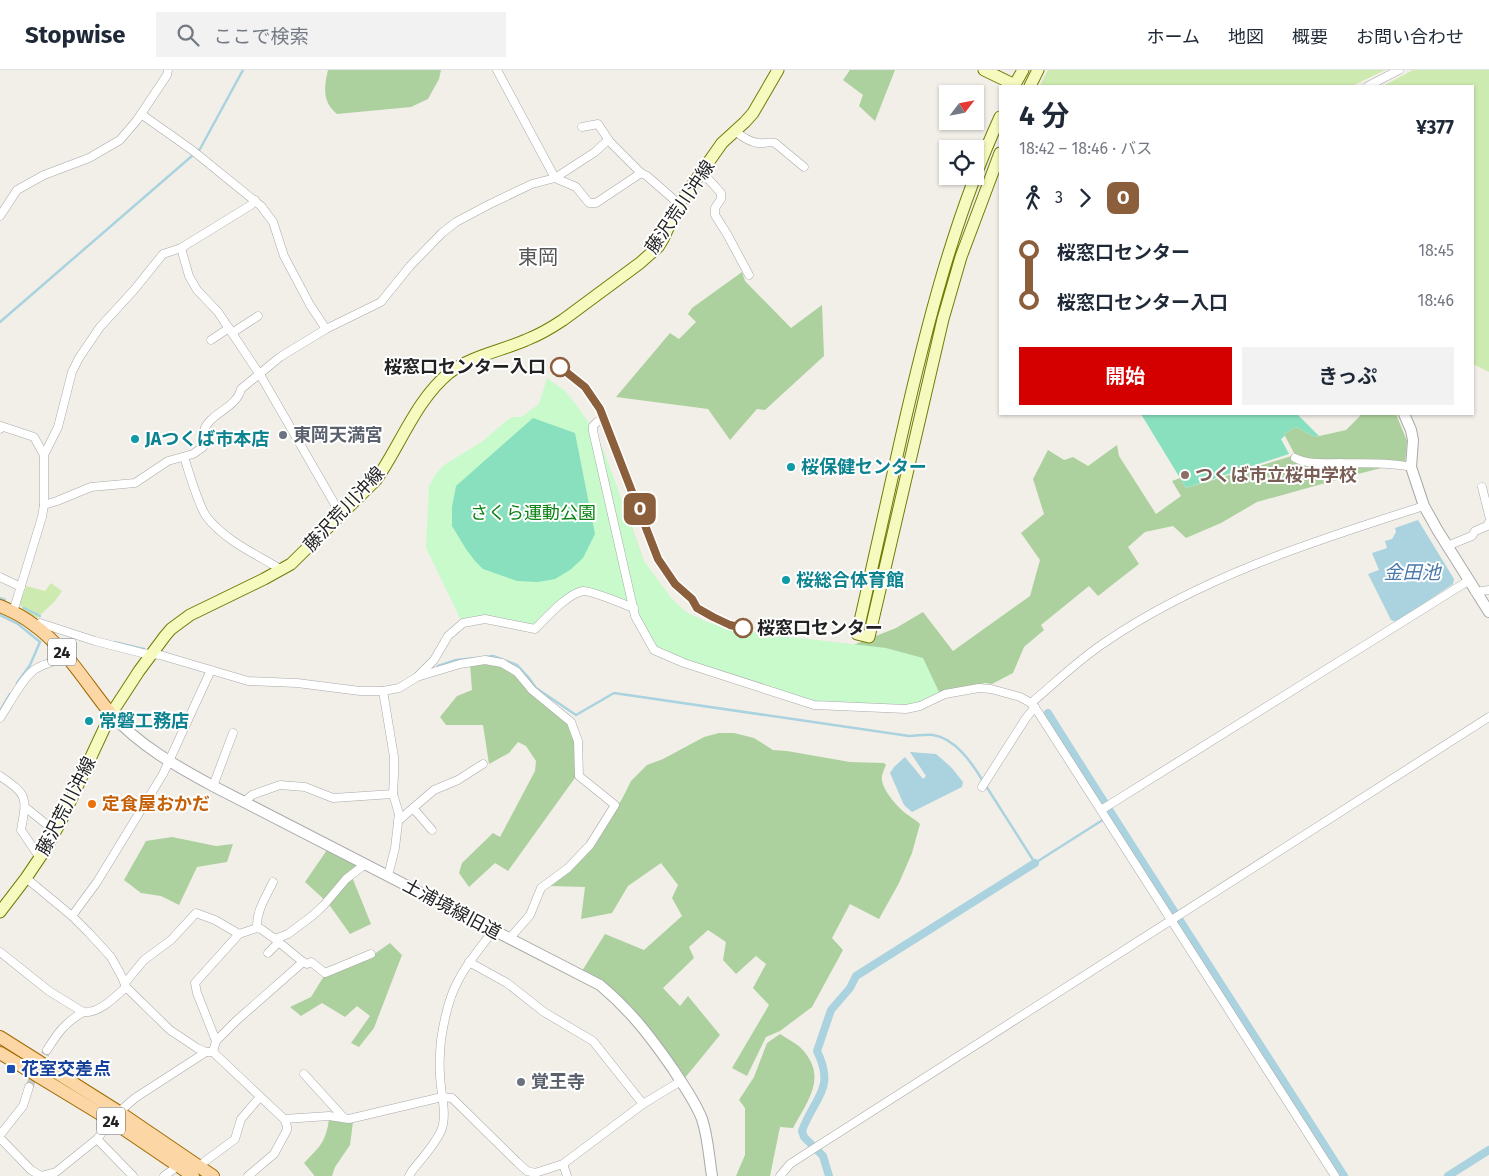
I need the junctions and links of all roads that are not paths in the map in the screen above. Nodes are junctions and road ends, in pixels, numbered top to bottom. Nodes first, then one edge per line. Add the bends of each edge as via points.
1 (168, 70) edge
2 (497, 70) edge
3 (984, 70) edge
4 (1023, 70) edge
5 (1038, 70) edge
6 (1399, 70) edge
7 (773, 73) edge
8 (1013, 85) edge
9 (1016, 85) edge
10 (1030, 85) edge
11 (1370, 85) edge
12 (141, 114) junction
13 (999, 119) edge
14 (582, 127) dead end
15 (735, 131) junction
16 (608, 140) junction
17 (999, 156) edge
18 (804, 167) dead end
19 (702, 172) junction
20 (641, 173) junction
21 (555, 178) junction
22 (255, 200) junction
23 (679, 204) junction
24 (0, 216) edge
25 (181, 248) junction
26 (749, 274) dead end
27 (258, 316) dead end
28 (326, 329) junction
29 (230, 330) junction
30 (211, 340) dead end
31 (259, 374) junction
32 (1404, 415) edge
33 (597, 422) dead end
34 (0, 429) edge
35 (34, 437) junction
36 (51, 441) junction
37 (44, 455) junction
38 (184, 457) junction
39 (1295, 458) dead end
40 (1411, 467) junction
41 (1482, 487) dead end
42 (44, 504) junction
43 (1424, 506) junction
44 (341, 515) junction
45 (1489, 515) edge
46 (1489, 522) edge
47 (1447, 546) junction
48 (282, 570) junction
49 (0, 577) edge
50 (1468, 581) junction
51 (21, 587) junction
52 (1489, 590) edge
53 (1475, 592) junction
54 (0, 606) edge
55 (634, 608) junction
56 (13, 612) junction
57 (1489, 612) edge
58 (36, 626) junction
59 (151, 654) junction
60 (65, 655) junction
61 (211, 670) junction
62 (417, 677) junction
63 (383, 691) junction
64 (1033, 705) junction
65 (111, 714) junction
66 (1489, 717) edge
67 (0, 718) edge
68 (233, 733) dead end
69 (169, 762) junction
70 (483, 764) dead end
71 (0, 776) edge
72 (984, 784) dead end
73 (213, 786) junction
74 (393, 794) junction
75 (244, 802) junction
76 (25, 807) junction
77 (413, 808) junction
78 (1104, 814) junction
79 (398, 821) junction
80 (432, 830) dead end
81 (56, 832) junction
82 (40, 858) junction
83 (364, 864) junction
84 (388, 876) junction
85 (26, 878) junction
86 (273, 882) dead end
87 (0, 912) edge
88 (72, 916) junction
89 (1171, 920) junction
90 (257, 928) junction
91 (493, 931) junction
92 (239, 934) junction
93 (509, 939) junction
94 (277, 940) junction
95 (0, 952) edge
96 (268, 953) dead end
97 (371, 954) dead end
98 (303, 962) junction
99 (470, 962) junction
100 (125, 985) junction
101 (83, 1012) junction
102 (0, 1037) edge
103 (216, 1041) junction
104 (47, 1050) tunnel mouth
105 (209, 1052) junction
106 (0, 1053) edge
107 (304, 1074) dead end
108 (681, 1081) junction
109 (29, 1087) tunnel mouth
110 (260, 1097) junction
111 (442, 1097) junction
112 (643, 1104) junction
113 (115, 1117) junction
114 (344, 1118) junction
115 (284, 1119) junction
116 (0, 1138) edge
117 (97, 1139) junction
118 (563, 1164) junction
119 (178, 1166) junction
120 (197, 1172) edge
121 (41, 1176) edge
122 (132, 1176) edge
123 (164, 1176) edge
124 (214, 1176) edge
125 (248, 1176) edge
126 (410, 1176) edge
127 (567, 1176) edge
128 (712, 1176) edge
129 (780, 1176) edge
130 (1335, 1176) edge

1 - 12 street
2 - 21 street
3 - 8 main road
4 - 9 main road
5 - 10 main road
6 - 11 street
7 - 15 main road, 藤沢荒川沖線 via 753,113
12 - 22 street
12 - 24 street via 120,140 89,158 44,175 17,190
13 - 17 main road via 982,157 949,252 925,334 857,634 869,636 943,319 960,257
14 - 16 street via 598,124
15 - 18 street via 760,144 775,143
15 - 19 main road, 藤沢荒川沖線
16 - 20 street
16 - 21 street
19 - 23 main road, 藤沢荒川沖線
19 - 26 street via 721,194 715,215
20 - 21 street via 596,203 589,203 576,187
20 - 23 street
21 - 28 street via 532,184 456,222 410,266 381,302
22 - 25 street
22 - 28 street via 273,222 284,256
23 - 44 main road, 藤沢荒川沖線 via 663,239 650,255 563,320 525,341 450,372 418,411 376,480
25 - 29 street via 197,290
25 - 36 street via 160,256 100,326 72,372 58,427
27 - 29 street
28 - 31 street
29 - 30 street
29 - 31 street
31 - 38 street via 241,389 240,396 208,423 203,447
31 - 44 street
32 - 40 street via 1413,440
33 - 55 street via 593,431
34 - 35 street via 1,426
35 - 36 street
35 - 37 street
36 - 37 street
37 - 42 street
38 - 42 street via 168,461 135,483 91,487
38 - 48 street via 205,514 217,528 230,540
39 - 40 street via 1304,463
40 - 43 street
41 - 45 street
42 - 51 street
43 - 47 street
43 - 64 street via 1270,559 1194,591 1149,615 1077,662
44 - 48 main road, 藤沢荒川沖線
46 - 47 street via 1472,536
47 - 50 street
48 - 59 main road, 藤沢荒川沖線 via 190,616 171,629
49 - 51 street
50 - 53 street
50 - 78 street
51 - 56 street
52 - 53 street
53 - 57 street
54 - 56 main road, 24
55 - 62 street via 585,591 573,595 535,629 485,619 463,623 448,636 434,660
55 - 64 street via 654,650 684,664 814,705 906,709 945,694 979,688 1020,697
56 - 58 main road, 24
58 - 59 street via 40,623 95,641
58 - 60 main road, 24
59 - 61 street
59 - 65 main road, 藤沢荒川沖線
60 - 65 main road, 24
60 - 67 street via 33,671
61 - 63 street via 248,681 297,683 360,692
61 - 69 street
62 - 63 street via 399,688
62 - 93 street via 485,660 502,663 517,672 532,690 571,722 578,741 579,776 615,805 590,845 568,868 541,888 530,915
63 - 74 street via 394,757
64 - 72 street
64 - 78 street
65 - 69 street, 土浦境線旧道 via 137,739
65 - 81 main road, 藤沢荒川沖線
66 - 89 street
68 - 73 street
69 - 73 street, 土浦境線旧道
69 - 88 street via 97,882
70 - 77 street via 434,790
71 - 76 street via 18,788
73 - 75 street, 土浦境線旧道
74 - 75 street via 333,798 305,787 280,785 252,795
74 - 79 street
75 - 83 street, 土浦境線旧道
76 - 81 street
76 - 82 street via 21,830
77 - 79 street
77 - 80 street
78 - 89 street
79 - 84 street
81 - 82 main road, 藤沢荒川沖線
82 - 85 main road, 藤沢荒川沖線
83 - 84 street, 土浦境線旧道
83 - 94 street via 312,916
84 - 91 street, 土浦境線旧道
85 - 87 main road, 藤沢荒川沖線
85 - 88 street
86 - 90 street via 258,911
88 - 100 street via 111,957
89 - 129 street via 790,1164
89 - 130 street
90 - 92 street
90 - 94 street
91 - 93 street, 土浦境線旧道
91 - 99 street
92 - 100 street via 196,913 171,940 144,960
92 - 103 street via 195,983
93 - 108 street, 土浦境線旧道 via 600,985 620,1001
94 - 96 street
94 - 98 street
95 - 101 street
97 - 98 street via 324,973 311,962
98 - 103 street
99 - 111 street via 453,992 444,1024 440,1065
99 - 112 street via 507,982 544,1012 594,1041
100 - 101 street via 114,998 96,1010
100 - 105 street via 170,1030
101 - 104 street via 57,1033
102 - 113 main road, 24
103 - 105 street
105 - 110 street
105 - 113 street via 135,1098
106 - 113 main road, 24
107 - 114 street
108 - 112 street
108 - 128 street, 土浦境線旧道 via 701,1118
109 - 116 street via 23,1106
110 - 115 street
110 - 120 street via 242,1119 235,1140 204,1162
111 - 114 street
111 - 118 street via 452,1098 527,1171 535,1173
111 - 126 street via 442,1129
112 - 118 street
113 - 117 street
113 - 119 main road, 24
113 - 120 main road, 24
114 - 115 street
115 - 125 street via 287,1130 274,1154
116 - 121 street
117 - 121 street via 56,1172
117 - 122 street
118 - 127 street
119 - 120 main road, 24
119 - 123 street
120 - 124 main road, 24

